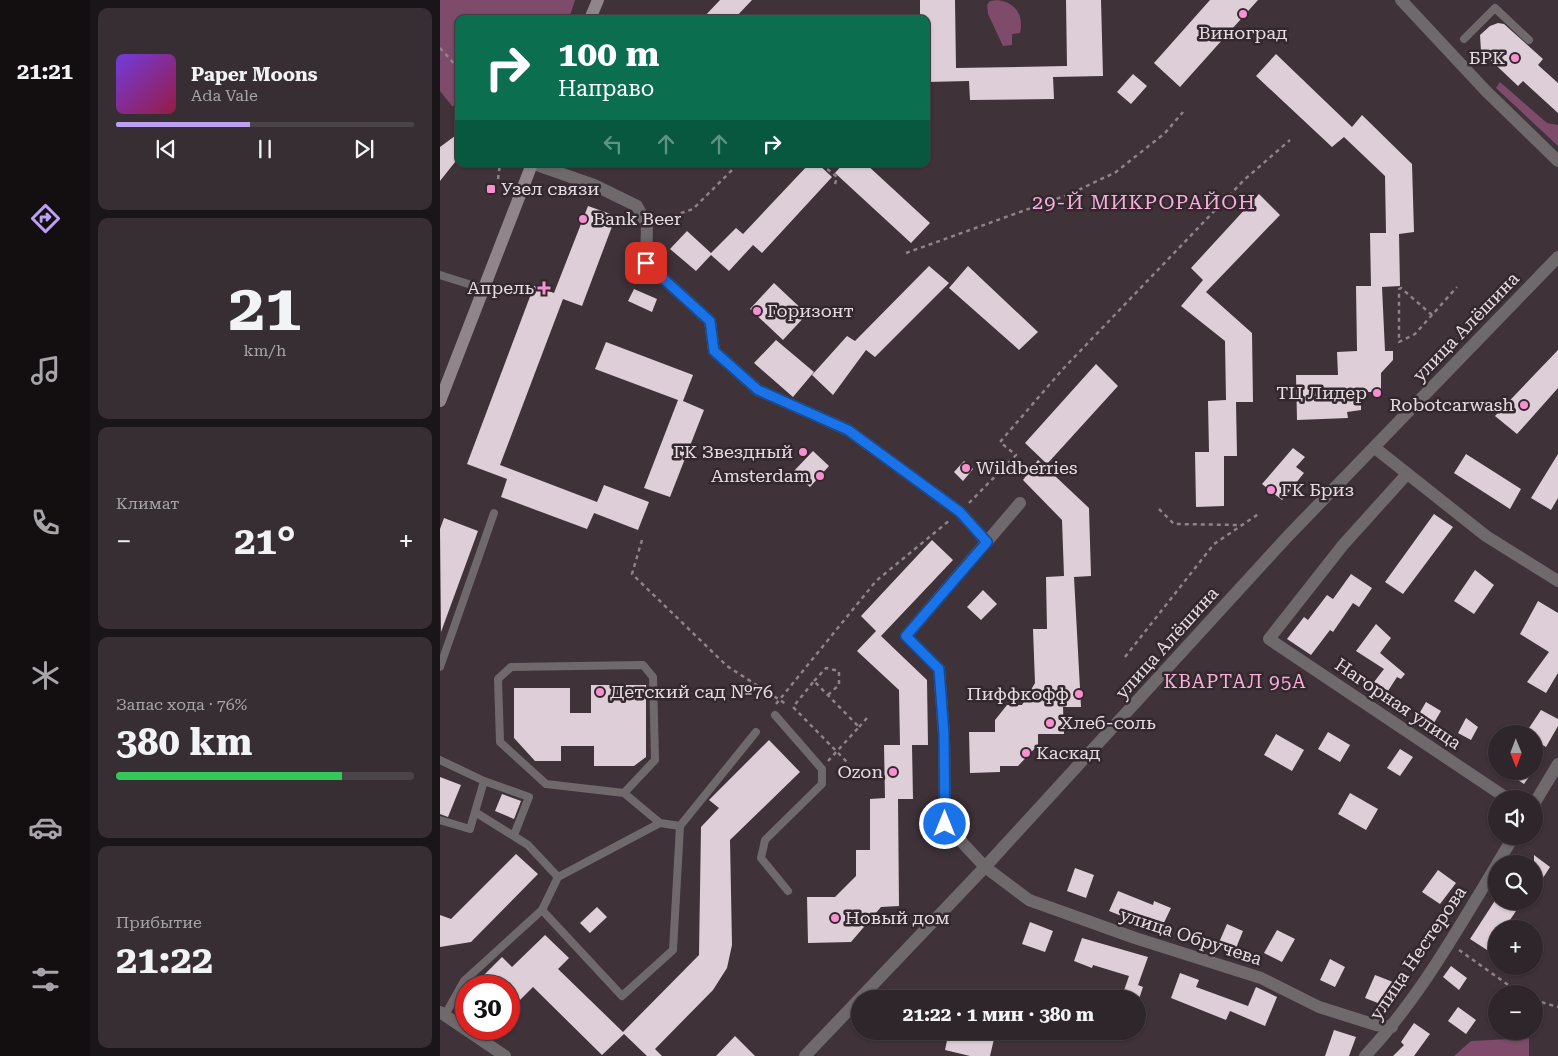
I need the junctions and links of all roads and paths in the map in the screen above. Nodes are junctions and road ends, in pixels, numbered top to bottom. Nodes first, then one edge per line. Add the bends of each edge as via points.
1 (1401, 0) edge
2 (598, 1) edge
3 (592, 15) edge
4 (1464, 39) dead end
5 (1529, 40) dead end
6 (440, 48) edge
7 (455, 65) edge
8 (1183, 112) dead end
9 (1290, 140) dead end
10 (1558, 161) edge
11 (500, 167) edge
12 (532, 167) edge
13 (542, 167) edge
14 (735, 167) edge
15 (825, 167) edge
16 (498, 179) dead end
17 (834, 188) dead end
18 (647, 224) junction
19 (906, 254) dead end
20 (1558, 257) edge
21 (440, 275) edge
22 (1457, 287) dead end
23 (484, 289) junction
24 (1432, 315) junction
25 (440, 401) edge
26 (1375, 448) junction
27 (1407, 474) junction
28 (1020, 503) dead end
29 (1159, 509) dead end
30 (960, 512) junction
31 (494, 513) dead end
32 (1260, 513) dead end
33 (1242, 525) junction
34 (642, 540) dead end
35 (987, 542) junction
36 (1558, 581) edge
37 (1125, 657) dead end
38 (440, 667) edge
39 (814, 681) junction
40 (828, 695) junction
41 (780, 700) junction
42 (786, 704) dead end
43 (773, 712) joint
44 (867, 718) dead end
45 (859, 727) junction
46 (756, 732) dead end
47 (837, 752) junction
48 (440, 760) edge
49 (847, 762) dead end
50 (826, 764) dead end
51 (1558, 764) edge
52 (484, 781) junction
53 (1495, 790) edge
54 (1542, 790) edge
55 (624, 793) junction
56 (475, 812) junction
57 (440, 820) edge
58 (660, 823) junction
59 (680, 826) junction
60 (514, 836) junction
61 (985, 867) junction
62 (558, 877) junction
63 (1488, 880) edge
64 (788, 891) dead end
65 (542, 910) junction
66 (1449, 944) junction
67 (1508, 985) edge
68 (1543, 1003) edge
69 (1558, 1008) edge
70 (443, 1014) edge
71 (1392, 1027) junction
72 (505, 1056) edge
73 (805, 1056) edge
74 (1365, 1056) edge

1 - 10 street via 1486,91
2 - 3 main road
4 - 5 lane via 1495,8
6 - 7 path
8 - 19 path via 1165,133 1116,172 1070,194
9 - 30 path via 1244,180 1062,370 1000,442 1016,455
11 - 16 path
12 - 23 main road
13 - 18 street via 594,184 638,206
14 - 18 path via 693,209
15 - 17 path via 837,177
18 - 30 street via 646,263 710,321 714,351 758,390 848,430
20 - 26 street, улица Алёшина
21 - 23 lane
22 - 24 path
23 - 25 main road
24 - 24 path via 1399,289 1399,342 1416,334
26 - 27 street
26 - 61 street, улица Алёшина via 1288,536
27 - 36 street via 1486,536
27 - 53 street, Нагорная улица via 1343,545 1269,639
28 - 35 street
29 - 33 path via 1174,524
30 - 35 street
30 - 41 path via 876,581
31 - 38 lane
32 - 33 path
33 - 37 path via 1214,544
34 - 41 path via 632,574 728,666
35 - 61 street, улица Обручева via 906,636 939,669 945,824
39 - 40 path
39 - 40 path via 826,668 839,671 839,685
39 - 47 path via 793,707
40 - 45 path
41 - 42 path
41 - 43 path
43 - 64 lane via 822,769 822,784 765,840 760,858
44 - 45 path
45 - 47 path
46 - 59 lane
47 - 49 path
47 - 50 path
48 - 52 lane
51 - 54 street
52 - 56 lane
52 - 60 lane via 528,797
55 - 55 lane via 656,760 653,677 643,665 511,667 498,679 500,742 546,784
55 - 58 lane
56 - 57 lane via 470,829
56 - 60 lane
58 - 59 lane
58 - 62 lane
59 - 65 lane via 673,950 622,996
60 - 62 lane via 528,845
61 - 71 street, улица Обручева via 1029,900 1261,978 1318,1007
61 - 73 street, улица Алёшина
62 - 65 lane
63 - 66 street, улица Нестерова
65 - 70 lane via 464,981
66 - 67 path
66 - 71 street, улица Нестерова
68 - 69 path
70 - 72 street
71 - 74 street, улица Нестерова

